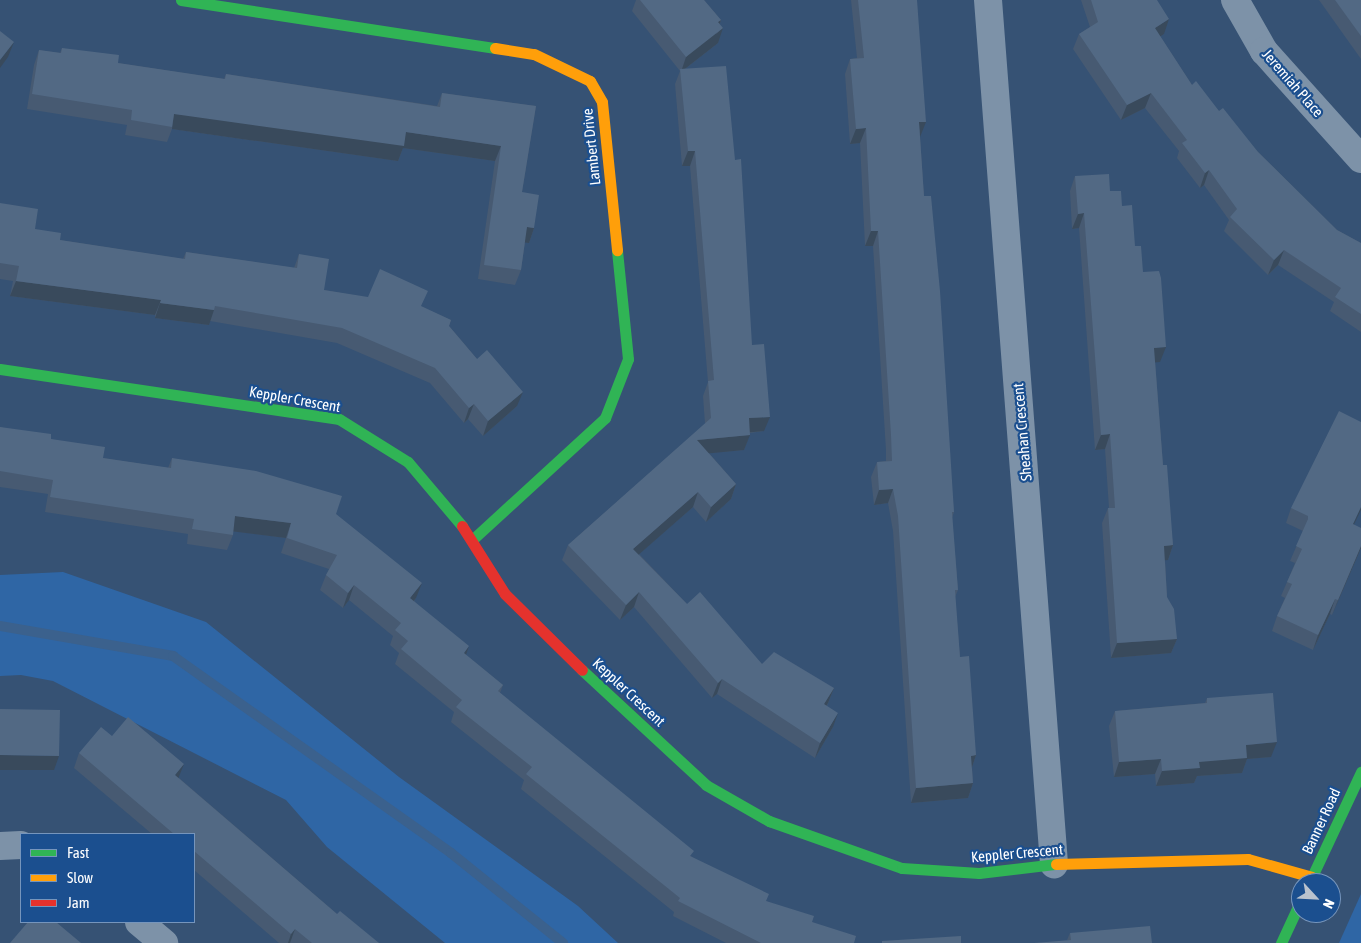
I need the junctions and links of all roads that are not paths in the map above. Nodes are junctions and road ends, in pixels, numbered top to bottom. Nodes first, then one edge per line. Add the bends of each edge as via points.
1 (181, 0) edge
2 (988, 0) edge
3 (1235, 0) edge
4 (1361, 159) edge
5 (0, 369) edge
6 (473, 539) junction
7 (1361, 772) edge
8 (20, 845) edge
9 (0, 846) edge
10 (1054, 864) junction
11 (1313, 873) edge
12 (1291, 874) edge
13 (1291, 922) edge
14 (140, 923) edge
15 (164, 943) edge
16 (1281, 943) edge

1 - 6 street, Lambert Drive via 534,54 590,81 602,102 628,359 605,418
2 - 10 street, Sheahan Crescent
3 - 4 street, Jeremiah Place via 1264,52
5 - 6 street, Keppler Crescent via 339,418 408,462
6 - 10 street, Keppler Crescent via 505,594 588,676 706,785 769,821 902,868 979,873
7 - 11 street, Banner Road
8 - 9 street
10 - 12 street, Keppler Crescent via 1248,859
13 - 16 street
14 - 15 street

